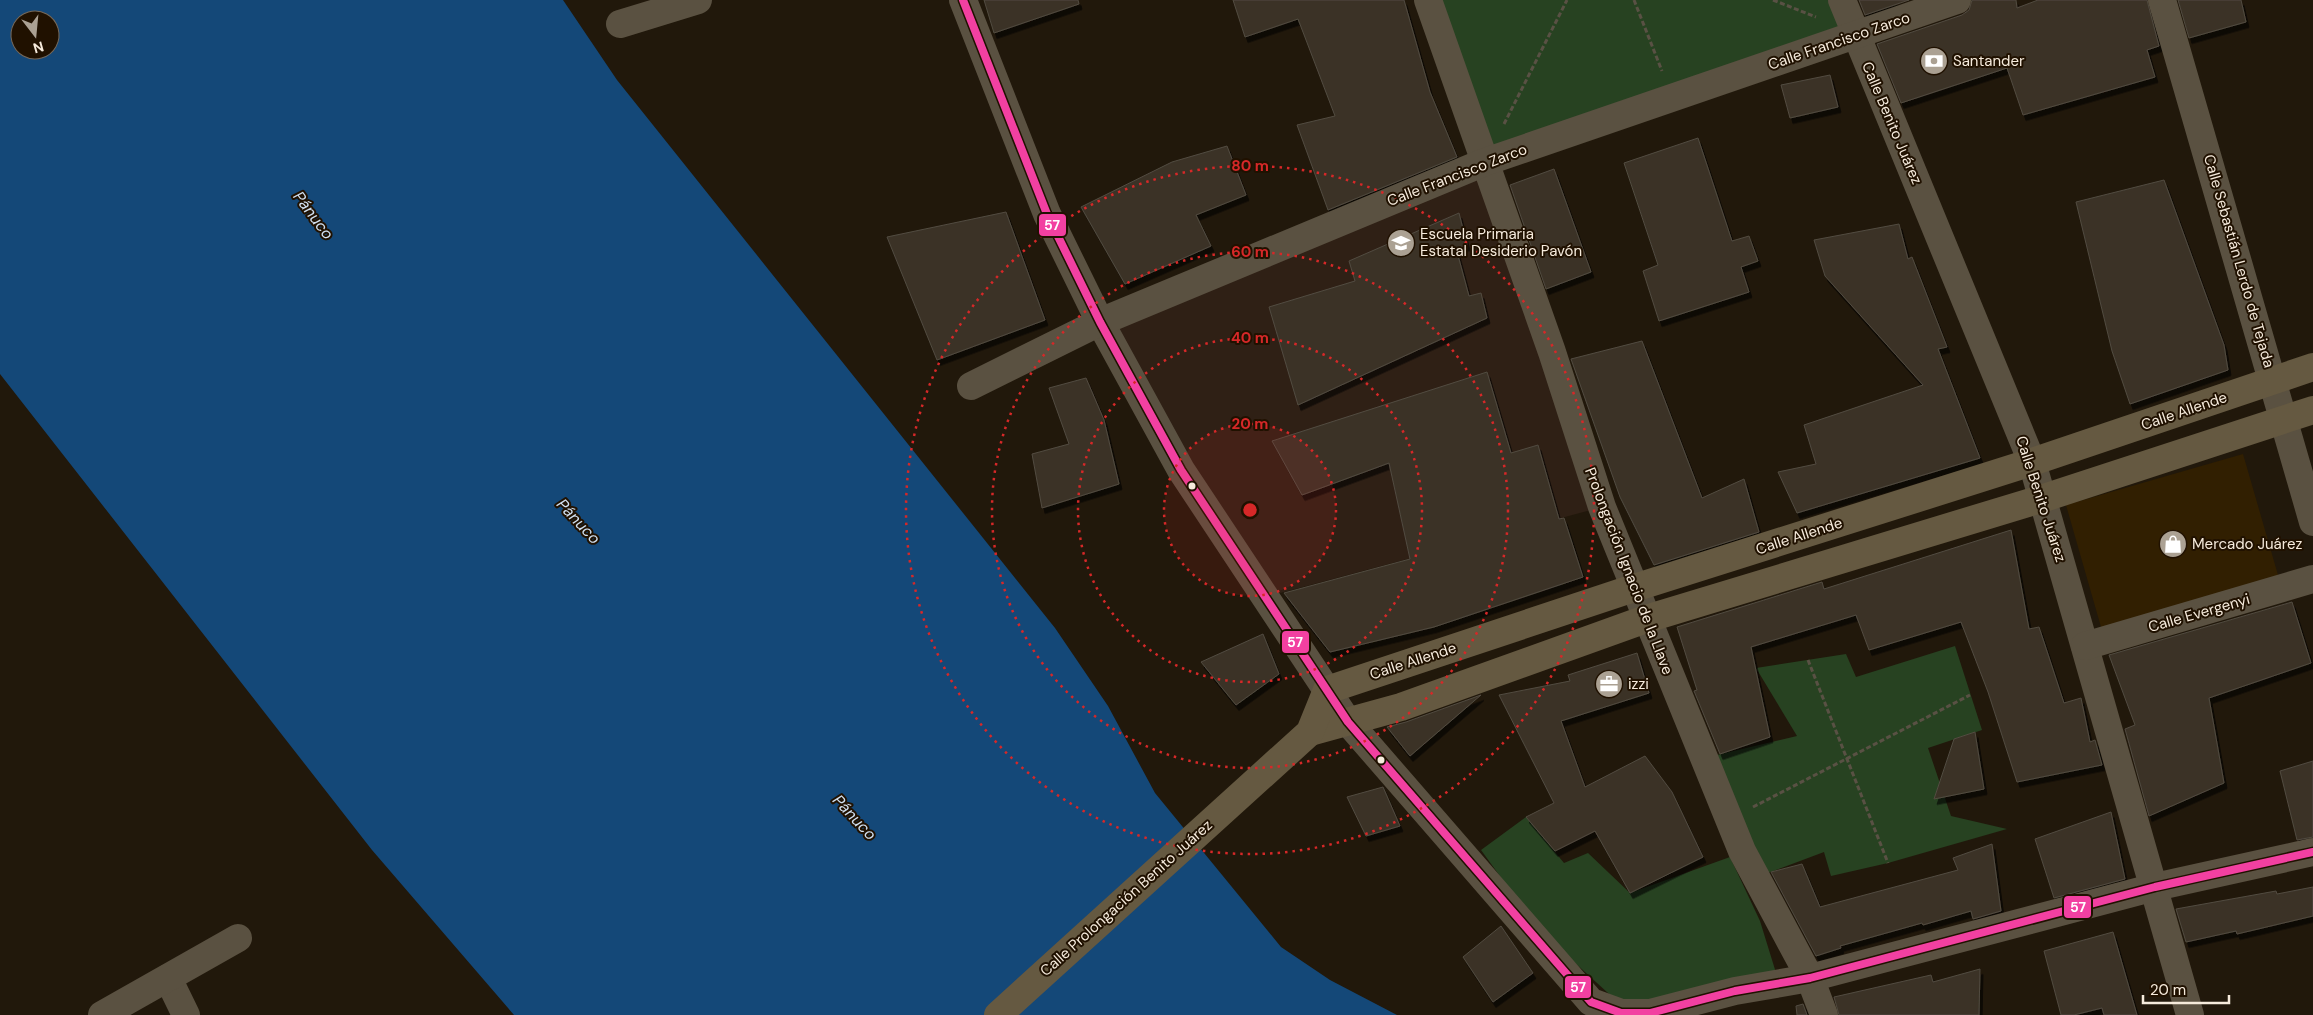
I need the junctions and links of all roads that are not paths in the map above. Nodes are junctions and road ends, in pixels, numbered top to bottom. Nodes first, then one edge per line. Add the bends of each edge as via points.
1 (698, 0) edge
2 (963, 0) edge
3 (1428, 0) edge
4 (1842, 0) edge
5 (1957, 0) edge
6 (2162, 0) edge
7 (620, 24) dead end
8 (1856, 36) junction
9 (1485, 162) junction
10 (1100, 322) junction
11 (2313, 367) edge
12 (2274, 380) junction
13 (971, 386) dead end
14 (2313, 410) edge
15 (2285, 420) junction
16 (2032, 462) junction
17 (2044, 498) junction
18 (2313, 522) edge
19 (2313, 579) edge
20 (1634, 588) junction
21 (1646, 618) junction
22 (2085, 646) junction
23 (1327, 690) junction
24 (1348, 722) junction
25 (1310, 732) junction
26 (2313, 852) edge
27 (2155, 887) junction
28 (238, 938) dead end
29 (168, 978) junction
30 (1810, 978) junction
31 (102, 1015) edge
32 (186, 1015) edge
33 (998, 1015) edge
34 (1824, 1015) edge
35 (2190, 1015) edge

1 - 7 street
2 - 10 street via 1047,214
3 - 9 street, Prolongación Ignacio de la Llave
4 - 8 street, Calle Benito Juárez
5 - 8 street, Calle Francisco Zarco
6 - 12 street, Calle Sebastián Lerdo de Tejada
8 - 9 street, Calle Francisco Zarco
8 - 16 street, Calle Benito Juárez
9 - 10 street, Calle Francisco Zarco
9 - 20 street, Prolongación Ignacio de la Llave via 1602,507
10 - 13 street, Calle Francisco Zarco
10 - 23 street via 1181,470
11 - 12 main road, Calle Allende
12 - 15 street, Calle Sebastián Lerdo de Tejada
12 - 16 main road, Calle Allende
14 - 15 main road
15 - 17 main road
15 - 18 street, Calle Sebastián Lerdo de Tejada
16 - 17 street, Calle Benito Juárez
16 - 20 main road, Calle Allende
17 - 21 main road
17 - 22 street, Calle Benito Juárez
19 - 22 street, Calle Evergenyi
20 - 21 street, Prolongación Ignacio de la Llave
20 - 23 main road, Calle Allende
21 - 24 main road via 1401,707
21 - 30 street, Prolongación Ignacio de la Llave via 1742,851
22 - 27 street, Calle Benito Juárez
23 - 24 street
23 - 25 main road
24 - 25 main road
24 - 30 street via 1591,1002 1621,1013 1650,1013 1735,991
25 - 33 main road, Calle Prolongación Benito Juárez
26 - 27 street
27 - 30 street
27 - 35 street, Calle Benito Juárez
28 - 29 street
29 - 31 street
29 - 32 street
30 - 34 street, Prolongación Ignacio de la Llave

